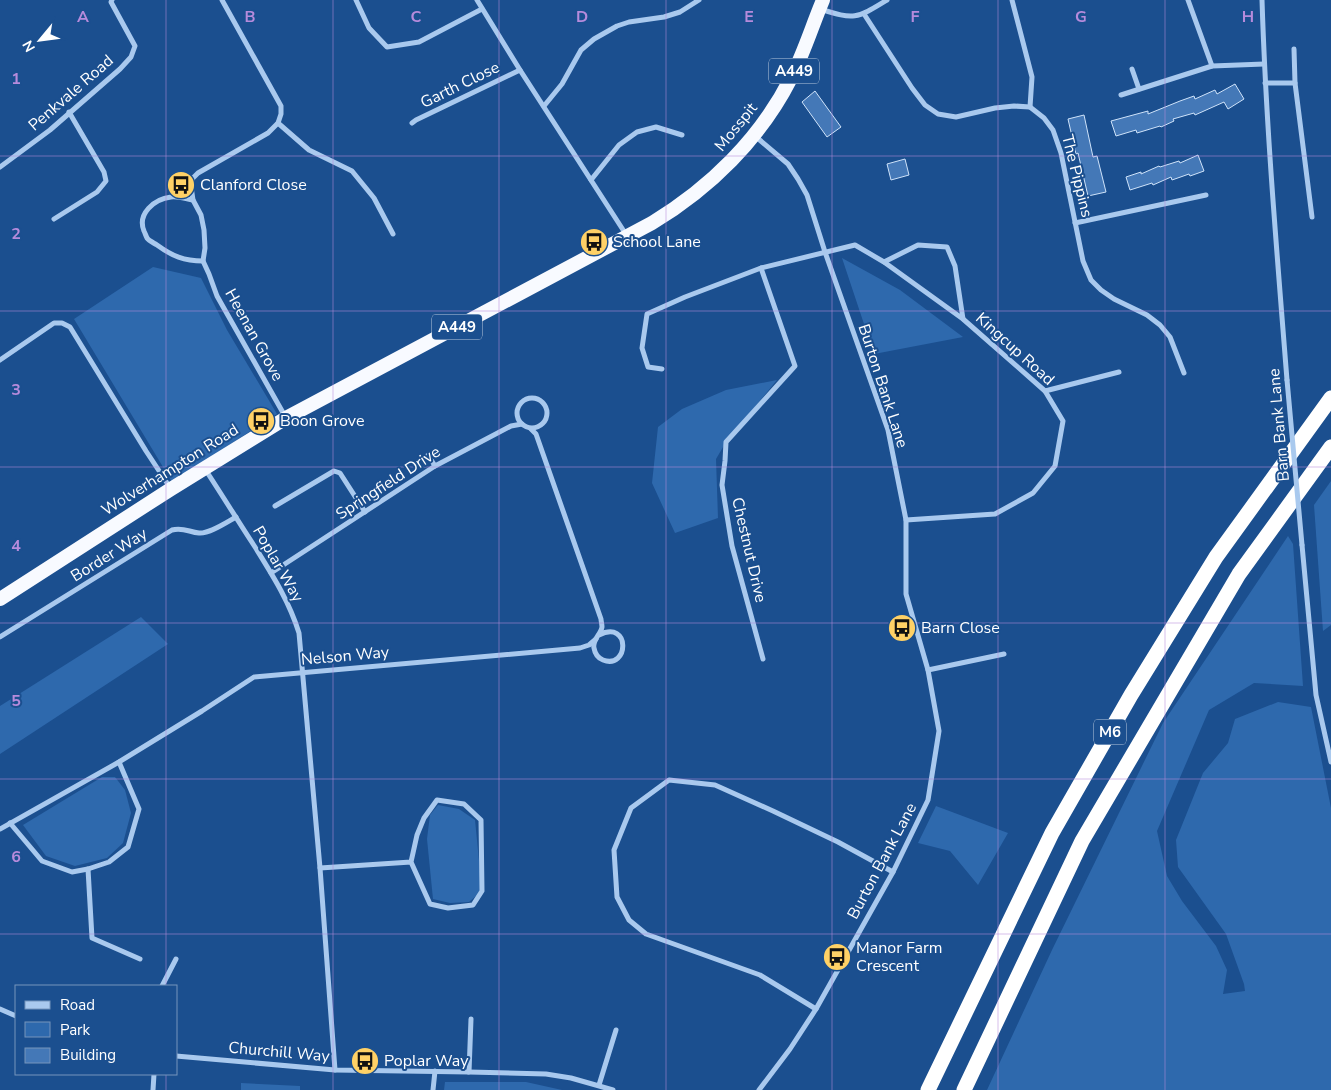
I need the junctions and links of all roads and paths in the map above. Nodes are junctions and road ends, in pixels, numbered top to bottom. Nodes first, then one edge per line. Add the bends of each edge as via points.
1 (112, 0) edge
2 (222, 0) edge
3 (356, 0) edge
4 (477, 0) edge
5 (699, 0) edge
6 (887, 0) edge
7 (1012, 0) edge
8 (1188, 0) edge
9 (1262, 0) edge
10 (821, 4) edge
11 (482, 10) junction
12 (864, 14) junction
13 (1294, 49) dead end
14 (1264, 64) junction
15 (1212, 66) junction
16 (1132, 69) dead end
17 (520, 70) junction
18 (1264, 83) junction
19 (1295, 83) junction
20 (1139, 90) junction
21 (1121, 95) dead end
22 (544, 106) junction
23 (1030, 107) junction
24 (69, 112) junction
25 (278, 123) junction
26 (412, 123) dead end
27 (682, 135) dead end
28 (755, 136) junction
29 (0, 167) edge
30 (591, 180) junction
31 (1206, 195) dead end
32 (193, 200) junction
33 (1312, 217) dead end
34 (54, 219) dead end
35 (1076, 223) junction
36 (394, 234) dead end
37 (628, 236) junction
38 (825, 252) junction
39 (203, 261) junction
40 (884, 262) junction
41 (761, 268) junction
42 (963, 319) junction
43 (0, 360) edge
44 (662, 369) dead end
45 (1120, 372) dead end
46 (1184, 373) dead end
47 (1045, 391) junction
48 (1331, 398) edge
49 (286, 418) junction
50 (522, 424) junction
51 (531, 428) junction
52 (1331, 446) edge
53 (428, 455) dead end
54 (435, 466) junction
55 (205, 468) junction
56 (171, 489) junction
57 (275, 506) dead end
58 (365, 512) junction
59 (236, 518) junction
60 (906, 520) junction
61 (271, 573) junction
62 (0, 599) edge
63 (0, 637) edge
64 (597, 637) junction
65 (1004, 654) dead end
66 (763, 659) dead end
67 (928, 670) junction
68 (303, 672) junction
69 (119, 762) junction
70 (1331, 762) edge
71 (10, 823) junction
72 (0, 829) edge
73 (411, 862) junction
74 (320, 868) junction
75 (88, 869) junction
76 (892, 872) junction
77 (140, 959) dead end
78 (176, 959) dead end
79 (163, 985) edge
80 (816, 1009) junction
81 (0, 1010) edge
82 (15, 1016) edge
83 (471, 1019) dead end
84 (616, 1030) dead end
85 (178, 1056) edge
86 (335, 1070) junction
87 (435, 1071) junction
88 (469, 1072) junction
89 (154, 1075) edge
90 (598, 1085) junction
91 (153, 1090) edge
92 (433, 1090) edge
93 (613, 1090) edge
94 (759, 1090) edge
95 (928, 1090) edge
96 (964, 1090) edge

1 - 24 street, Penkvale Road via 135,46 132,57
2 - 25 street via 281,106
3 - 11 street via 369,28 387,47 420,42
4 - 11 street
5 - 22 street via 680,12 629,22 594,39 581,50 562,84
6 - 12 street
7 - 23 street via 1032,77
8 - 15 street
9 - 14 street, Barn Bank Lane
10 - 12 street via 842,16
10 - 28 highway, Mosspit / A449 via 791,78
11 - 17 street
12 - 23 street via 912,88 925,105 938,114 956,117 995,108
13 - 19 street
14 - 15 street
14 - 18 street, Barn Bank Lane
15 - 20 street
16 - 20 street
17 - 22 street
17 - 26 street, Garth Close
18 - 19 street
18 - 70 street, Barn Bank Lane, bridge via 1316,695
19 - 33 street
20 - 21 street
22 - 30 street
23 - 35 street, The Pippins via 1053,130
24 - 29 street, Penkvale Road
24 - 34 street via 106,181 96,192
25 - 32 street via 268,133 198,173 192,179
25 - 36 street via 309,150 352,171 374,198
27 - 30 street via 656,126 637,132 619,145
28 - 37 highway, Mosspit / A449 via 721,172 685,201
28 - 38 street, Burton Bank Lane via 788,164 798,179 807,195
30 - 37 street
31 - 35 street
32 - 39 street, Heenan Grove via 204,230
32 - 39 street via 169,197 151,205 142,226 147,238 168,254 189,261
35 - 46 street, The Pippins via 1083,261 1091,280 1114,299 1160,325 1170,337
37 - 49 highway, Wolverhampton Road / A449
38 - 40 street, Kingcup Road via 855,245
38 - 41 street, Kingcup Road
38 - 60 street, Burton Bank Lane via 888,430
39 - 49 street, Heenan Grove via 217,296
40 - 42 street, Kingcup Road
40 - 42 street, Kingcup Road via 918,245 947,246 956,266
41 - 44 street, Kingcup Road via 647,314 642,348 648,367
41 - 66 street, Chestnut Drive via 795,366 726,442 722,485 732,546
42 - 47 street, Kingcup Road
43 - 56 street via 54,323 70,327
45 - 47 street
47 - 60 street, Kingcup Road via 1064,421 1055,466 1033,493 995,514
48 - 95 highway, M6 via 1216,557 1131,695 1052,833
49 - 55 highway, Wolverhampton Road / A449
50 - 51 street
50 - 51 street via 517,417 518,407 525,400 536,399 546,408 547,418 539,427
50 - 54 street, Springfield Drive via 511,426
51 - 64 street via 536,434 601,619 602,627
52 - 96 highway, M6 via 1239,574 1082,841
53 - 54 street
54 - 58 street, Springfield Drive
55 - 56 highway, Wolverhampton Road / A449
55 - 59 street, Poplar Way
56 - 62 highway, Wolverhampton Road / A449
57 - 58 street via 334,471 340,473
58 - 61 street, Springfield Drive
59 - 61 street, Poplar Way
59 - 63 street, Border Way via 206,533 179,528 172,530
60 - 67 street, Burton Bank Lane via 906,594
61 - 68 street, Poplar Way via 294,615
64 - 64 street, Nelson Way via 594,648 600,659 612,661 618,658 623,650 619,636 605,632
64 - 68 street, Nelson Way via 580,648
65 - 67 street
67 - 76 street, Burton Bank Lane via 938,731 928,800
68 - 69 street, Nelson Way via 254,677
68 - 74 street, Poplar Way
69 - 71 street, Nelson Way
69 - 75 street via 139,809 128,847 109,862
71 - 72 street, Nelson Way
71 - 75 street via 42,861 72,872
73 - 73 street via 430,904 448,908 473,905 482,891 480,820 464,804 437,800 424,818
73 - 74 street
74 - 86 street, Poplar Way
75 - 77 street via 92,938
76 - 80 street, Burton Bank Lane
76 - 80 street via 838,842 716,784 669,780 631,808 614,850 617,897 629,920 646,934 760,975
78 - 79 street
80 - 94 street, Burton Bank Lane
81 - 82 street
83 - 88 street
84 - 90 street
85 - 86 street, Churchill Way
86 - 87 street, Churchill Way
87 - 88 street, Churchill Way
87 - 92 street
88 - 90 street, Churchill Way via 546,1074
89 - 91 street
90 - 93 street, Churchill Way

